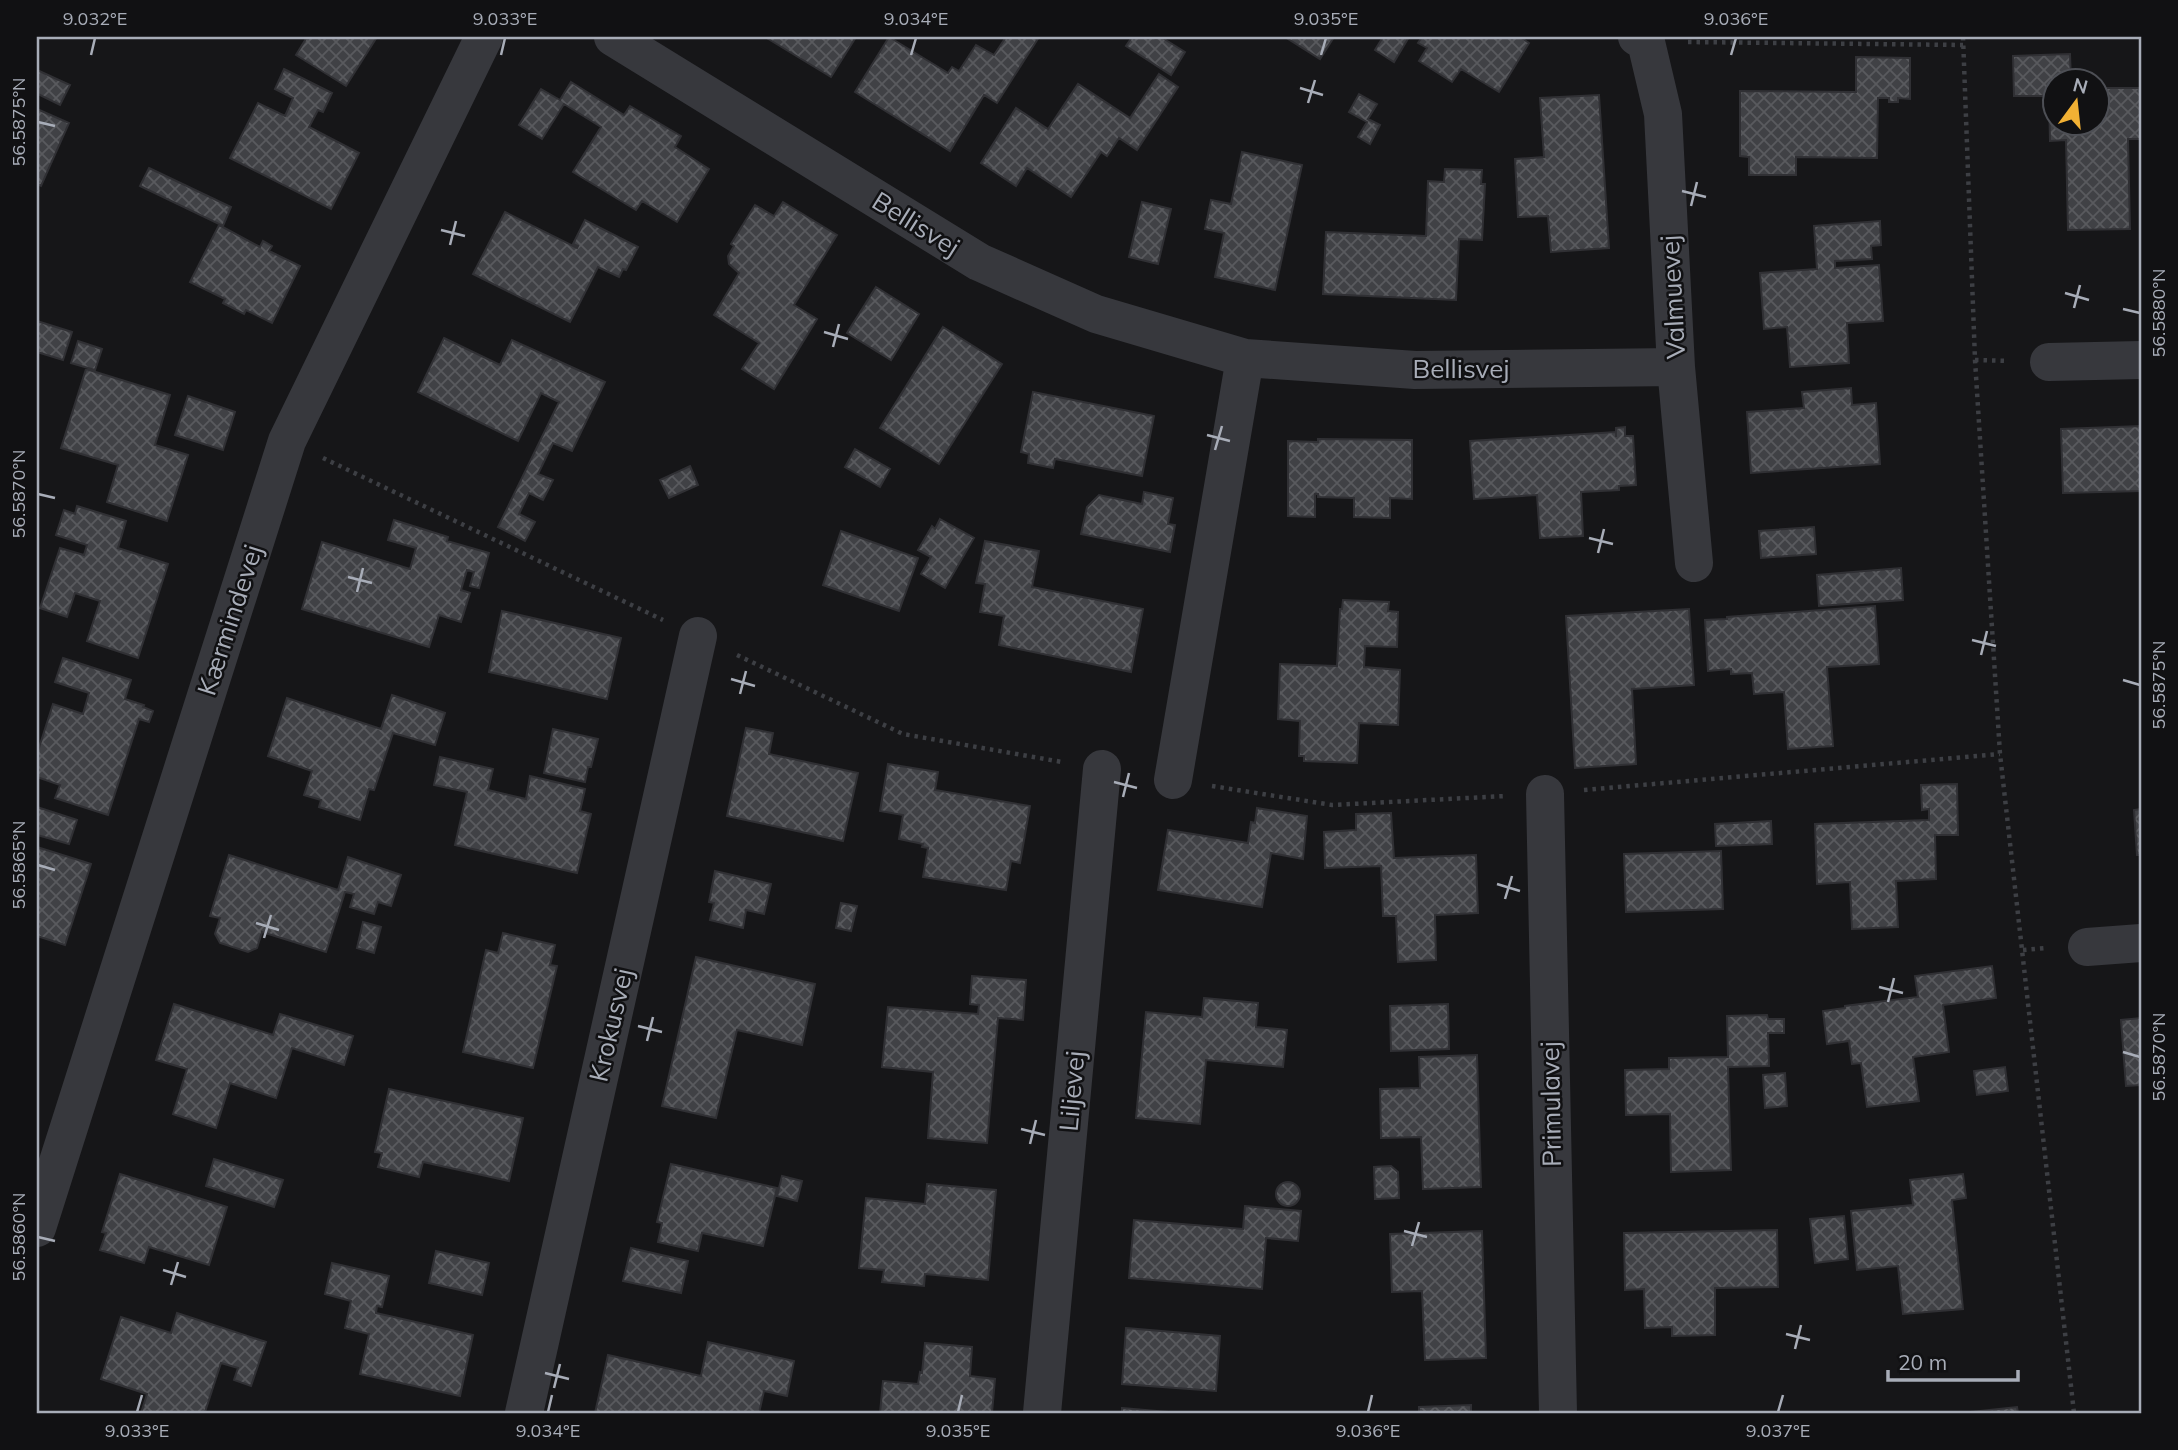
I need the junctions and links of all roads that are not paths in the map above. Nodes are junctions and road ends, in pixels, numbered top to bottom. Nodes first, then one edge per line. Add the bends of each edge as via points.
1 (484, 37) edge
2 (613, 37) edge
3 (1641, 39) edge
4 (1245, 358) junction
5 (2141, 360) edge
6 (2049, 362) dead end
7 (1676, 367) junction
8 (1694, 563) dead end
9 (698, 636) road end
10 (1102, 769) road end
11 (1173, 780) road end
12 (1545, 794) road end
13 (2141, 943) edge
14 (2087, 947) dead end
15 (37, 1228) edge
16 (524, 1413) edge
17 (1042, 1413) edge
18 (1558, 1413) edge

1 - 15 street, Kærmindevej via 288,441
2 - 4 street, Bellisvej via 979,262 1096,314
3 - 7 street, Valmuevej via 1663,114
4 - 7 street, Bellisvej via 1415,370
4 - 11 street
5 - 6 street
7 - 8 street, Valmuevej
9 - 16 street, Krokusvej
10 - 17 street, Liljevej
12 - 18 street, Primulavej
13 - 14 street

